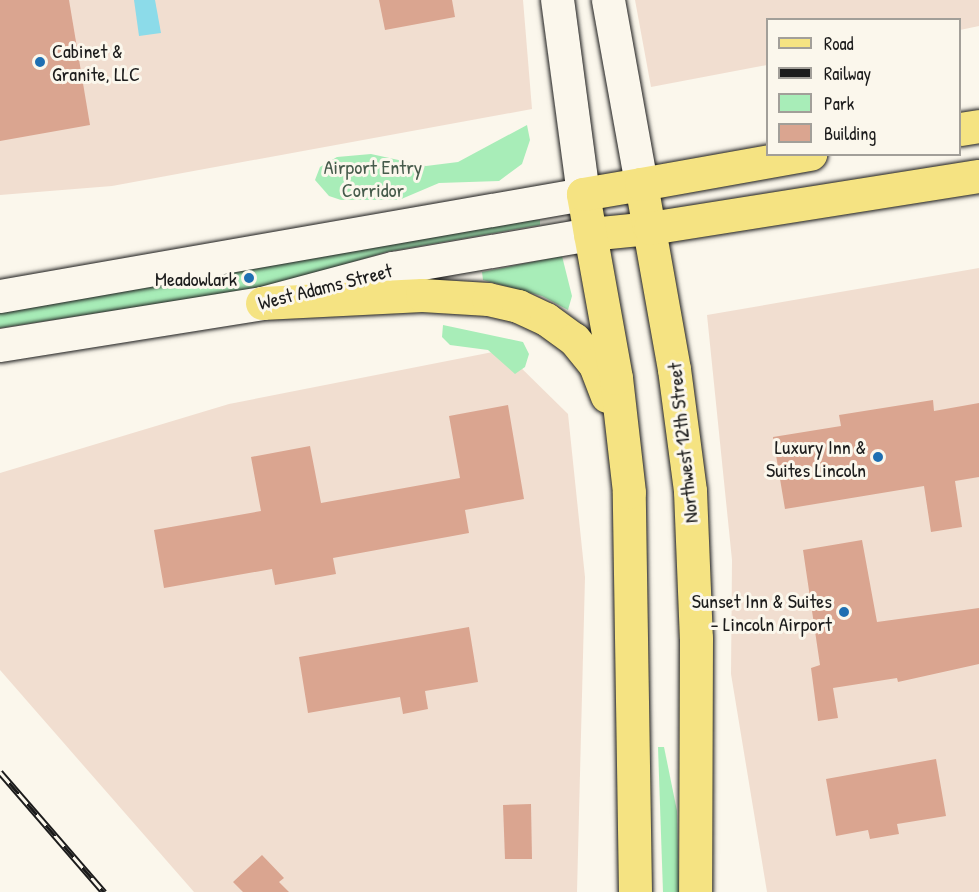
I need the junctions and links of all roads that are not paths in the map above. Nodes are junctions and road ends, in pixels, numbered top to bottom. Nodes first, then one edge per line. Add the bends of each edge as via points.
1 (557, 0) edge
2 (608, 0) edge
3 (979, 126) edge
4 (961, 129) edge
5 (799, 156) edge
6 (979, 176) edge
7 (641, 184) junction
8 (583, 194) junction
9 (650, 228) junction
10 (590, 234) junction
11 (0, 296) edge
12 (262, 303) junction
13 (0, 345) edge
14 (624, 436) junction
15 (635, 892) edge
16 (695, 892) edge

1 - 8 main road
2 - 7 main road, Northwest 12th Street
3 - 4 main road
5 - 7 main road, West Adams Street
6 - 9 main road, West Adams Street
7 - 8 main road, West Adams Street
7 - 9 main road, Northwest 12th Street
8 - 10 main road
8 - 11 main road, West Adams Street
9 - 10 main road, West Adams Street
9 - 16 main road, Northwest 12th Street via 690,491 696,638
10 - 12 main road, West Adams Street via 393,268
10 - 14 main road
12 - 13 main road, West Adams Street
12 - 14 main road via 422,294 488,299 518,306 546,319 574,339 595,365
14 - 15 main road via 634,558

